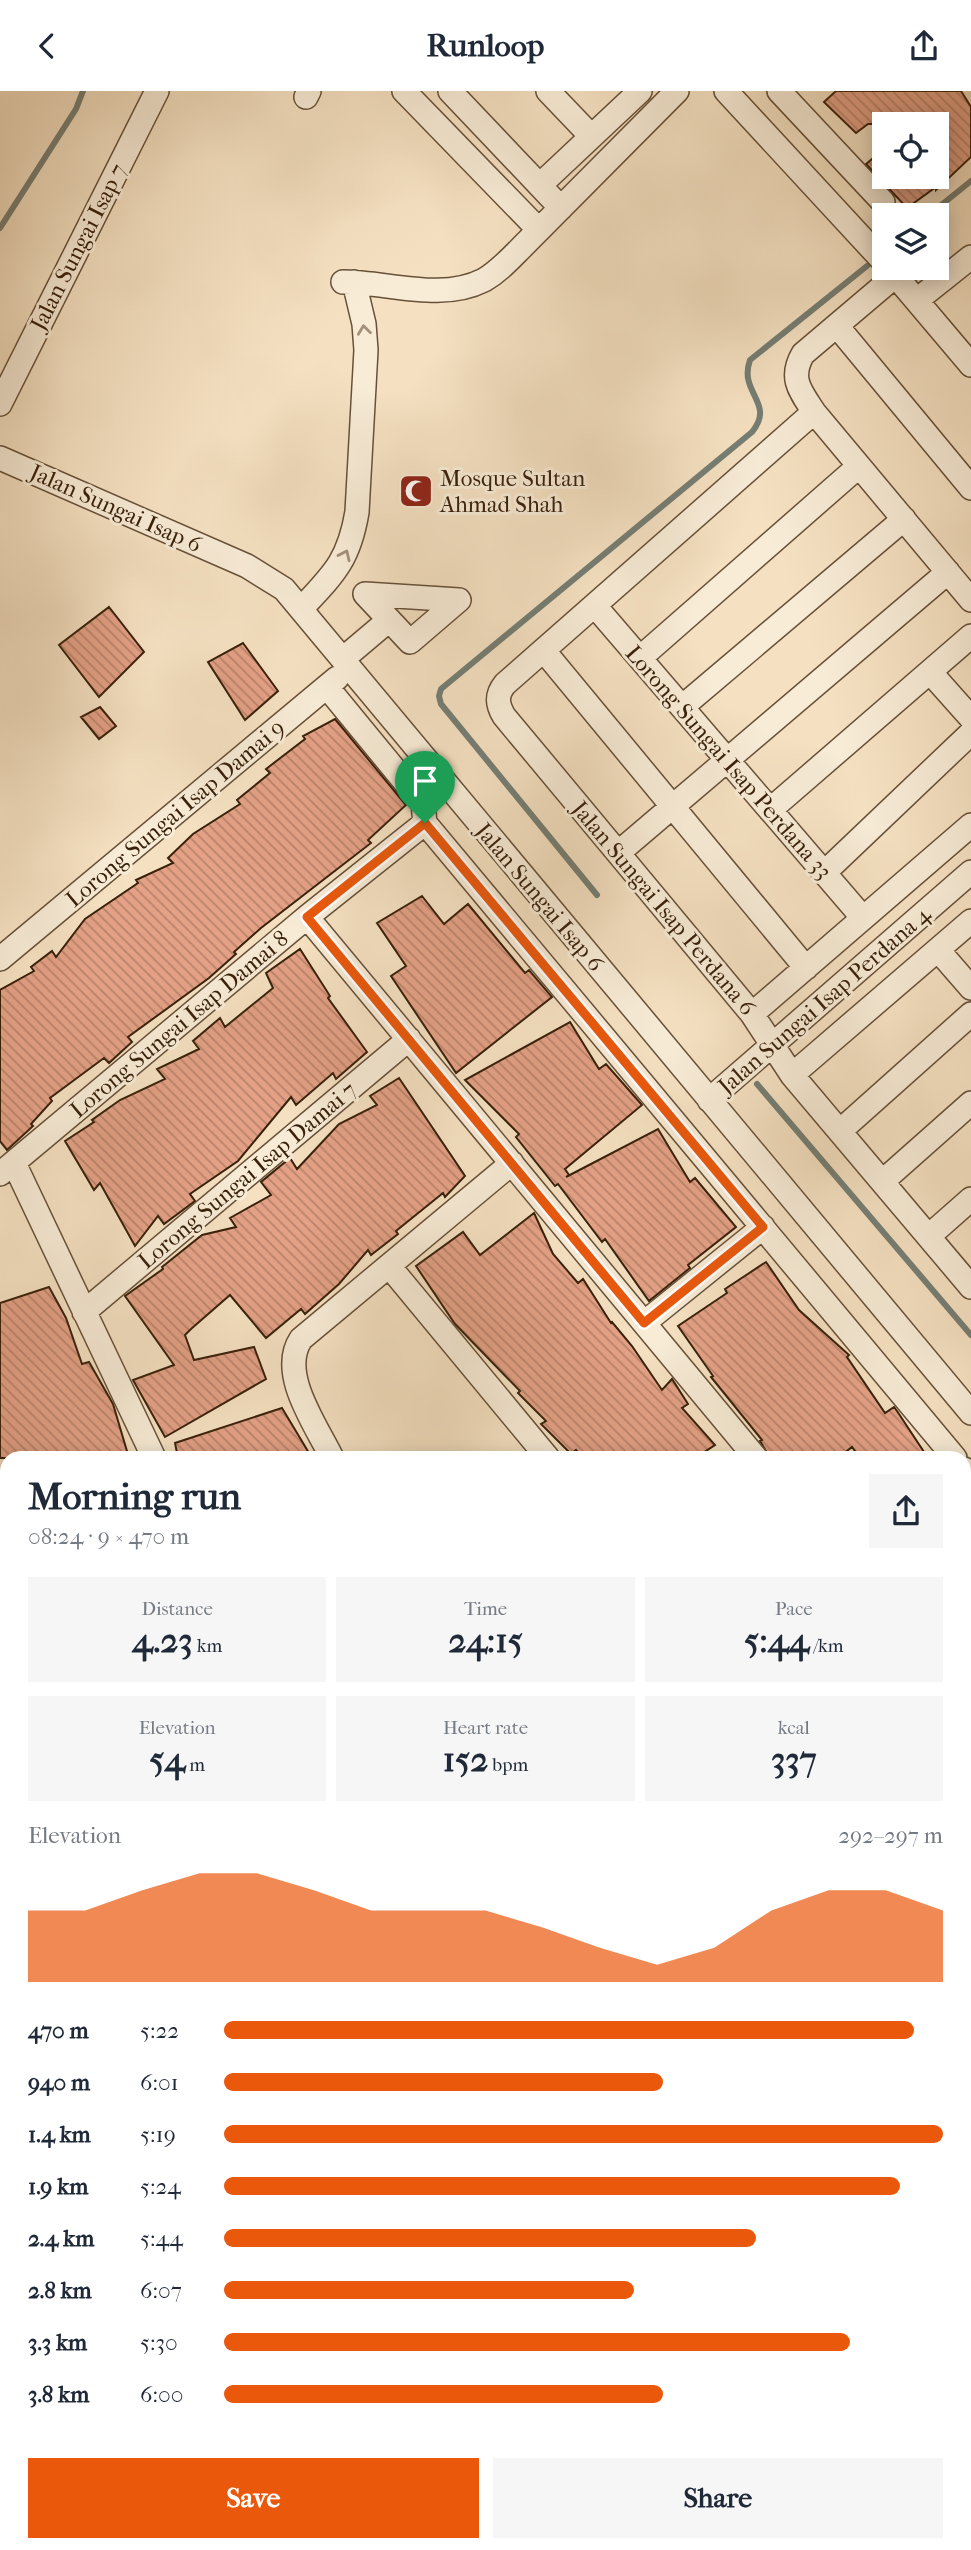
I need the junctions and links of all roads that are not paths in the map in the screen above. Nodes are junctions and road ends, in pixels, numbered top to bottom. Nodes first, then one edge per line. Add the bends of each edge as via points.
1 (157, 91) edge
2 (404, 91) edge
3 (450, 91) edge
4 (548, 91) edge
5 (640, 91) edge
6 (726, 91) edge
7 (779, 91) edge
8 (666, 95) edge
9 (591, 137) junction
10 (540, 185) junction
11 (883, 202) dead end
12 (561, 208) junction
13 (539, 230) junction
14 (872, 250) edge
15 (971, 257) edge
16 (878, 280) edge
17 (900, 280) edge
18 (917, 300) junction
19 (836, 325) junction
20 (971, 365) edge
21 (2, 396) edge
22 (814, 412) junction
23 (0, 457) edge
24 (859, 466) junction
25 (971, 488) edge
26 (904, 519) junction
27 (948, 572) junction
28 (971, 600) edge
29 (595, 606) junction
30 (303, 608) junction
31 (389, 620) dead end
32 (971, 636) edge
33 (544, 651) junction
34 (640, 658) junction
35 (347, 662) junction
36 (930, 672) junction
37 (327, 687) junction
38 (682, 707) junction
39 (971, 718) edge
40 (971, 733) edge
41 (726, 759) junction
42 (672, 806) junction
43 (770, 810) junction
44 (425, 823) junction
45 (971, 825) edge
46 (618, 853) junction
47 (971, 872) edge
48 (824, 873) junction
49 (307, 917) junction
50 (863, 918) junction
51 (971, 921) edge
52 (938, 950) junction
53 (0, 959) edge
54 (806, 968) junction
55 (971, 988) edge
56 (752, 1014) junction
57 (971, 1014) edge
58 (409, 1039) junction
59 (773, 1045) junction
60 (792, 1075) junction
61 (709, 1100) junction
62 (971, 1103) edge
63 (840, 1131) junction
64 (512, 1163) junction
65 (7, 1169) edge
66 (883, 1181) junction
67 (971, 1199) edge
68 (763, 1227) junction
69 (929, 1236) junction
70 (389, 1266) junction
71 (970, 1285) edge
72 (84, 1311) junction
73 (644, 1323) junction
74 (971, 1413) edge
75 (151, 1451) edge
76 (329, 1451) edge
77 (542, 1451) edge
78 (750, 1451) edge
79 (949, 1451) edge

1 - 21 street, Jalan Sungai Isap 7
2 - 13 street
3 - 10 street
4 - 9 street
5 - 9 street
6 - 14 street
7 - 11 street
8 - 12 street
9 - 10 street
10 - 12 street
12 - 13 street
30 -> 13 street via 342,564 357,512 366,350 364,324 349,282 445,291 468,286 495,273
15 - 18 street
16 - 19 street
17 - 18 street
18 - 20 street
19 - 22 street via 797,364 798,386
19 - 25 street
22 - 24 street
22 - 29 street, Jalan Sungai Isap Perdana 6
23 - 30 street, Jalan Sungai Isap 6 via 247,566 285,589
24 - 26 street
24 - 34 street
26 - 27 street
26 - 38 street
27 - 28 street
27 - 41 street
29 - 33 street, Jalan Sungai Isap Perdana 6
29 - 34 street, Lorong Sungai Isap Perdana 33
30 - 35 street, Jalan Sungai Isap 6
31 - 35 street, Lorong Sungai Isap Damai 9
32 - 36 street
33 - 42 street
33 - 46 street, Jalan Sungai Isap Perdana 6 via 499,691 499,708
34 - 38 street, Lorong Sungai Isap Perdana 33
35 - 37 street, Lorong Sungai Isap Damai 9
35 - 61 street, Jalan Sungai Isap 6
36 - 39 street
36 - 43 street
37 - 44 street via 424,804
37 - 53 street, Lorong Sungai Isap Damai 9
38 - 41 street, Lorong Sungai Isap Perdana 33
40 - 48 street
41 - 42 street
41 - 43 street, Lorong Sungai Isap Perdana 33
42 - 46 street
42 - 54 street
43 - 48 street, Lorong Sungai Isap Perdana 33
44 - 49 street, Lorong Sungai Isap Damai 8
44 - 68 street
45 - 50 street
46 - 56 street, Jalan Sungai Isap Perdana 6
47 - 59 street, Jalan Sungai Isap Perdana 4
48 - 50 street, Lorong Sungai Isap Perdana 33
49 - 58 street
49 - 65 street, Lorong Sungai Isap Damai 8
50 - 54 street
51 - 52 street
52 - 55 street
52 - 60 street
54 - 56 street
56 - 59 street, Jalan Sungai Isap Perdana 6
57 - 63 street
58 - 64 street
58 - 72 street, Lorong Sungai Isap Damai 7
59 - 60 street, Jalan Sungai Isap Perdana 6
59 - 61 street, Jalan Sungai Isap Perdana 4
60 - 63 street, Jalan Sungai Isap Perdana 6
61 - 74 street, Jalan Sungai Isap 6
62 - 66 street
63 - 66 street, Jalan Sungai Isap Perdana 6
64 - 70 street
64 - 73 street
65 - 72 street
66 - 69 street, Jalan Sungai Isap Perdana 6
67 - 69 street
68 - 73 street
68 - 79 street
69 - 71 street, Jalan Sungai Isap Perdana 6
70 - 76 street via 294,1348 298,1388
70 - 77 street
72 - 75 street
73 - 78 street

